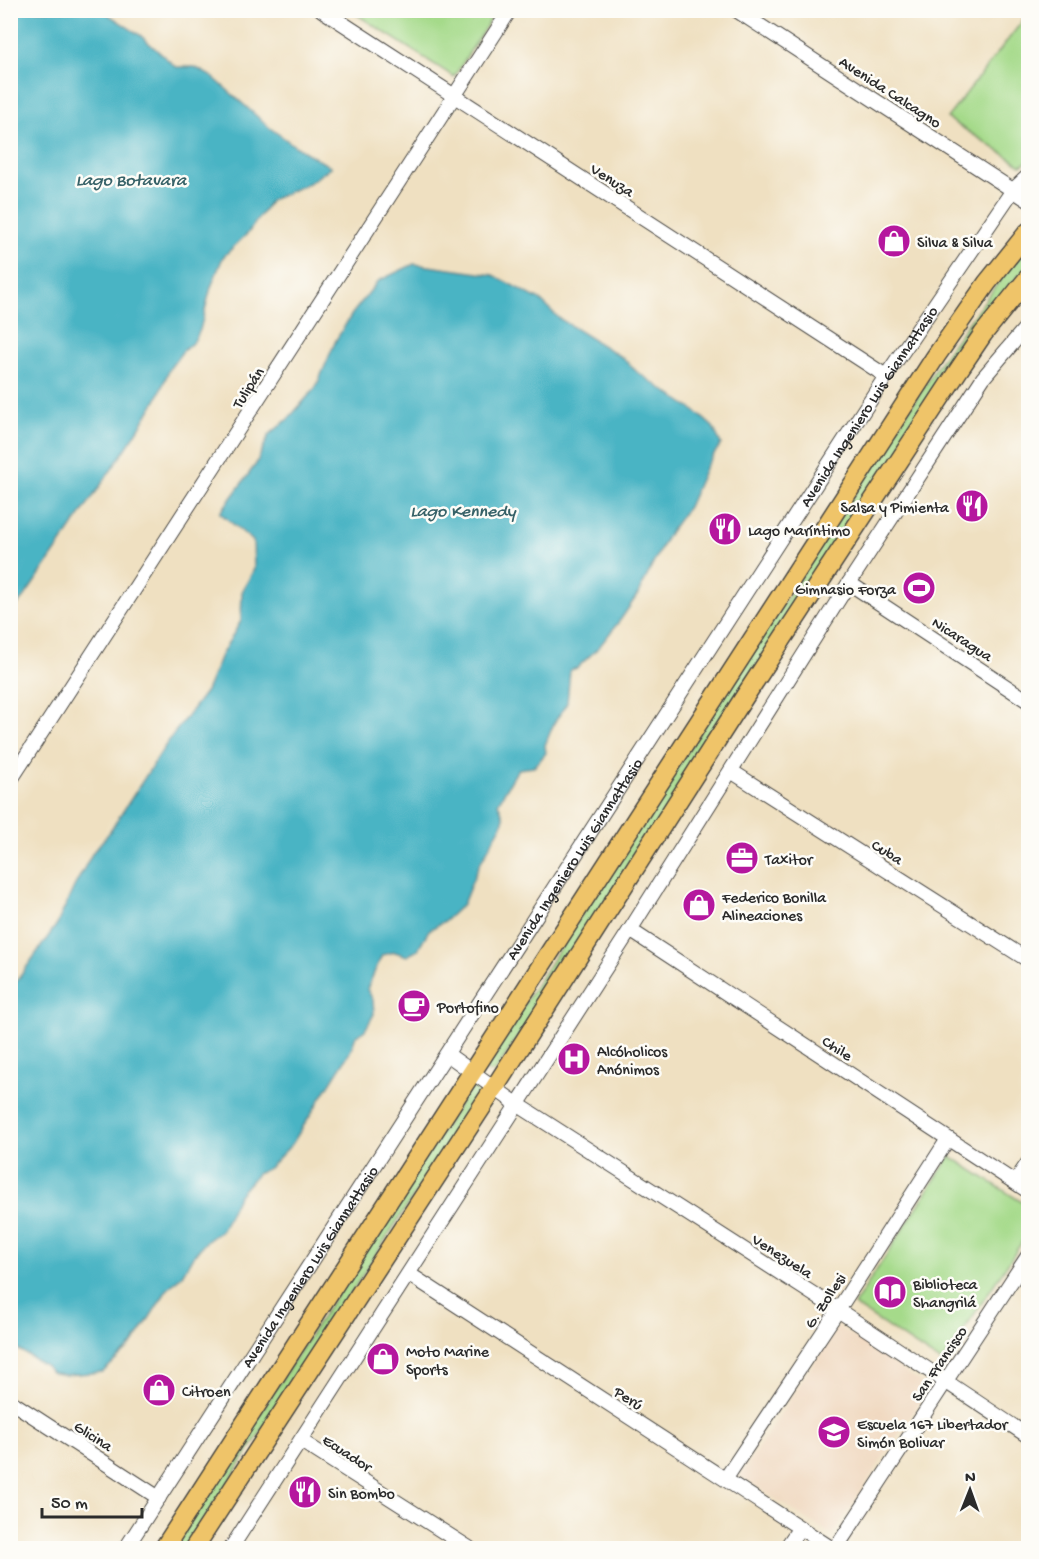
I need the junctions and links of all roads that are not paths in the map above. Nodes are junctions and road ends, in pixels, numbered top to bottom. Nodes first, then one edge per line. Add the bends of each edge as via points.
1 (510, 10) edge
2 (736, 10) edge
3 (323, 11) edge
4 (455, 96) junction
5 (1029, 176) edge
6 (1013, 190) junction
7 (1029, 200) edge
8 (1029, 232) edge
9 (1029, 278) edge
10 (1029, 325) edge
11 (886, 376) junction
12 (849, 583) junction
13 (1029, 701) edge
14 (731, 771) junction
15 (10, 781) edge
16 (630, 930) junction
17 (1029, 960) edge
18 (447, 1054) junction
19 (472, 1071) junction
20 (495, 1087) junction
21 (517, 1104) junction
22 (948, 1139) junction
23 (1029, 1163) edge
24 (1015, 1182) junction
25 (1029, 1191) edge
26 (1029, 1256) edge
27 (409, 1274) junction
28 (838, 1310) junction
29 (944, 1382) junction
30 (10, 1401) edge
31 (1029, 1436) edge
32 (300, 1441) junction
33 (726, 1478) junction
34 (159, 1498) junction
35 (799, 1529) junction
36 (126, 1548) edge
37 (164, 1548) edge
38 (194, 1548) edge
39 (231, 1548) edge
40 (469, 1548) edge
41 (786, 1548) edge
42 (833, 1548) edge

1 - 4 street, Tulipán
2 - 6 street, Avenida Calcagno
3 - 4 street, Venuza
4 - 11 street, Venuza
4 - 15 street, Tulipán
5 - 6 street, Avenida Ingeniero Luis Giannattasio
6 - 7 street, Avenida Calcagno
6 - 11 street, Avenida Ingeniero Luis Giannattasio
8 - 19 main road, Avenida Ingeniero Luis Giannattasio via 936,356
9 - 20 main road via 958,371
10 - 12 street via 983,378
11 - 18 street, Avenida Ingeniero Luis Giannattasio
12 - 13 street, Nicaragua
12 - 14 street
14 - 16 street
14 - 17 street, Cuba
16 - 21 street
16 - 22 street, Chile
18 - 19 street, Venezuela
18 - 34 street, Avenida Ingeniero Luis Giannattasio
19 - 20 street, Venezuela
19 - 37 main road, Avenida Ingeniero Luis Giannattasio
20 - 21 street, Venezuela
20 - 38 main road
21 - 27 street
21 - 28 street, Venezuela
22 - 24 street, Chile
22 - 28 street, G. Zollesi
23 - 24 street
24 - 25 street, Chile
26 - 29 street, San Francisco
27 - 32 street
27 - 33 street, Perú
28 - 29 street, Venezuela
28 - 33 street, G. Zollesi
29 - 31 street, Venezuela
29 - 42 street, San Francisco
30 - 34 street, Glicina
32 - 39 street
32 - 40 street, Ecuador
33 - 35 street, Perú
34 - 36 street, Avenida Ingeniero Luis Giannattasio
35 - 41 street
35 - 42 street, Perú

